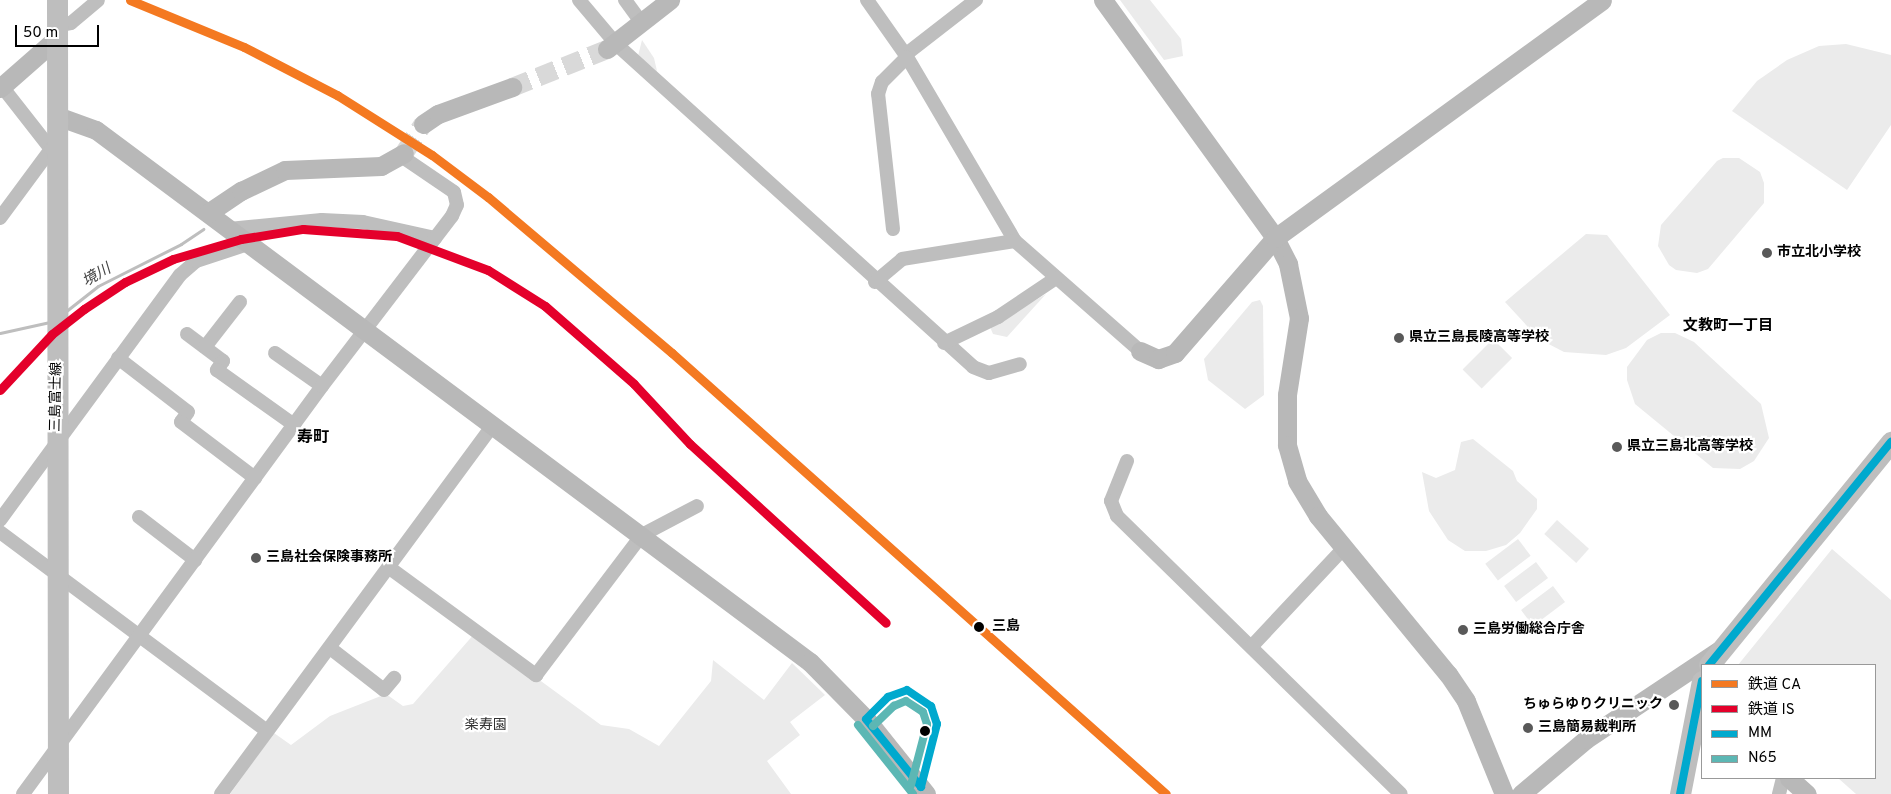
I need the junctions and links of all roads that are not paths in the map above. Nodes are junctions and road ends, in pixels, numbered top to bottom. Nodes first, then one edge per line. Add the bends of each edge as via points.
1 (57, 0) edge
2 (98, 0) edge
3 (579, 0) edge
4 (625, 0) edge
5 (670, 0) edge
6 (867, 0) edge
7 (976, 0) edge
8 (1104, 0) edge
9 (1602, 0) edge
10 (642, 23) junction
11 (56, 32) junction
12 (612, 46) junction
13 (906, 56) junction
14 (1, 86) edge
15 (512, 87) tunnel mouth
16 (57, 116) junction
17 (424, 124) tunnel mouth
18 (55, 148) junction
19 (402, 154) joint
20 (208, 213) junction
21 (0, 218) edge
22 (893, 229) dead end
23 (229, 230) junction
24 (436, 238) junction
25 (1275, 238) junction
26 (1015, 241) junction
27 (248, 244) junction
28 (1056, 278) junction
29 (875, 282) junction
30 (240, 302) dead end
31 (364, 331) junction
32 (187, 334) dead end
33 (944, 344) junction
34 (205, 347) junction
35 (1140, 351) joint
36 (276, 353) dead end
37 (118, 358) junction
38 (1020, 364) dead end
39 (322, 386) junction
40 (294, 426) junction
41 (492, 427) junction
42 (57, 441) junction
43 (1891, 442) edge
44 (1126, 461) dead end
45 (255, 478) junction
46 (697, 506) dead end
47 (139, 517) dead end
48 (0, 520) edge
49 (0, 532) edge
50 (642, 535) junction
51 (1344, 549) junction
52 (195, 560) junction
53 (391, 568) junction
54 (56, 573) junction
55 (141, 635) junction
56 (1252, 646) junction
57 (330, 648) junction
58 (1713, 658) edge
59 (1701, 666) edge
60 (394, 678) dead end
61 (1701, 691) edge
62 (267, 731) junction
63 (59, 744) junction
64 (1783, 779) edge
65 (1790, 779) edge
66 (23, 794) edge
67 (58, 794) edge
68 (221, 794) edge
69 (926, 794) edge
70 (1401, 794) edge
71 (1504, 794) edge
72 (1522, 794) edge
73 (1680, 794) edge
74 (1779, 794) edge
75 (1807, 794) edge

1 - 11 main road, 三島富士線
2 - 11 street
3 - 12 street
4 - 10 street
5 - 10 street
6 - 13 street
7 - 13 street
8 - 25 street
9 - 25 street
10 - 12 street
11 - 14 street
11 - 16 main road, 三島富士線
12 - 29 street
13 - 22 street via 882,82 878,94
13 - 26 street
14 - 18 street
15 - 17 street via 438,114
16 - 18 main road, 三島富士線
16 - 20 street via 96,130
18 - 21 street
18 - 42 main road, 三島富士線 via 59,315
19 - 20 street via 381,166 285,170 241,191
19 - 24 street via 448,186 456,198 452,216
20 - 23 street
23 - 24 street via 322,220 363,222
23 - 27 street
24 - 31 street
25 - 35 street via 1175,353 1158,359
25 - 51 street via 1291,272 1299,318 1287,395 1286,444 1297,481 1318,516
26 - 28 street
26 - 29 street via 902,259
27 - 31 street
27 - 37 street via 188,266
28 - 33 street via 998,317
28 - 35 street
29 - 33 street
30 - 34 street
31 - 39 street
31 - 41 street
32 - 34 street
33 - 38 street via 983,372
34 - 40 street via 223,361 217,370
36 - 39 street
37 - 42 street
37 - 45 street via 188,412 182,422
39 - 40 street
40 - 45 street
41 - 50 street
41 - 53 street
42 - 48 street
42 - 54 main road, 三島富士線
43 - 58 main road
44 - 56 street via 1111,501 1117,516
45 - 52 street
46 - 50 street
47 - 52 street
49 - 54 street
50 - 53 street via 536,675
50 - 69 street via 810,662 866,719
51 - 56 street
51 - 71 street via 1466,701
52 - 55 street
53 - 57 street
54 - 55 street
54 - 63 main road, 三島富士線
55 - 62 street
55 - 63 street
56 - 70 street
57 - 60 street via 384,690
57 - 62 street
59 - 72 street via 1586,739
61 - 73 main road
62 - 68 street
63 - 66 street
63 - 67 main road, 三島富士線
64 - 74 street
65 - 75 street

